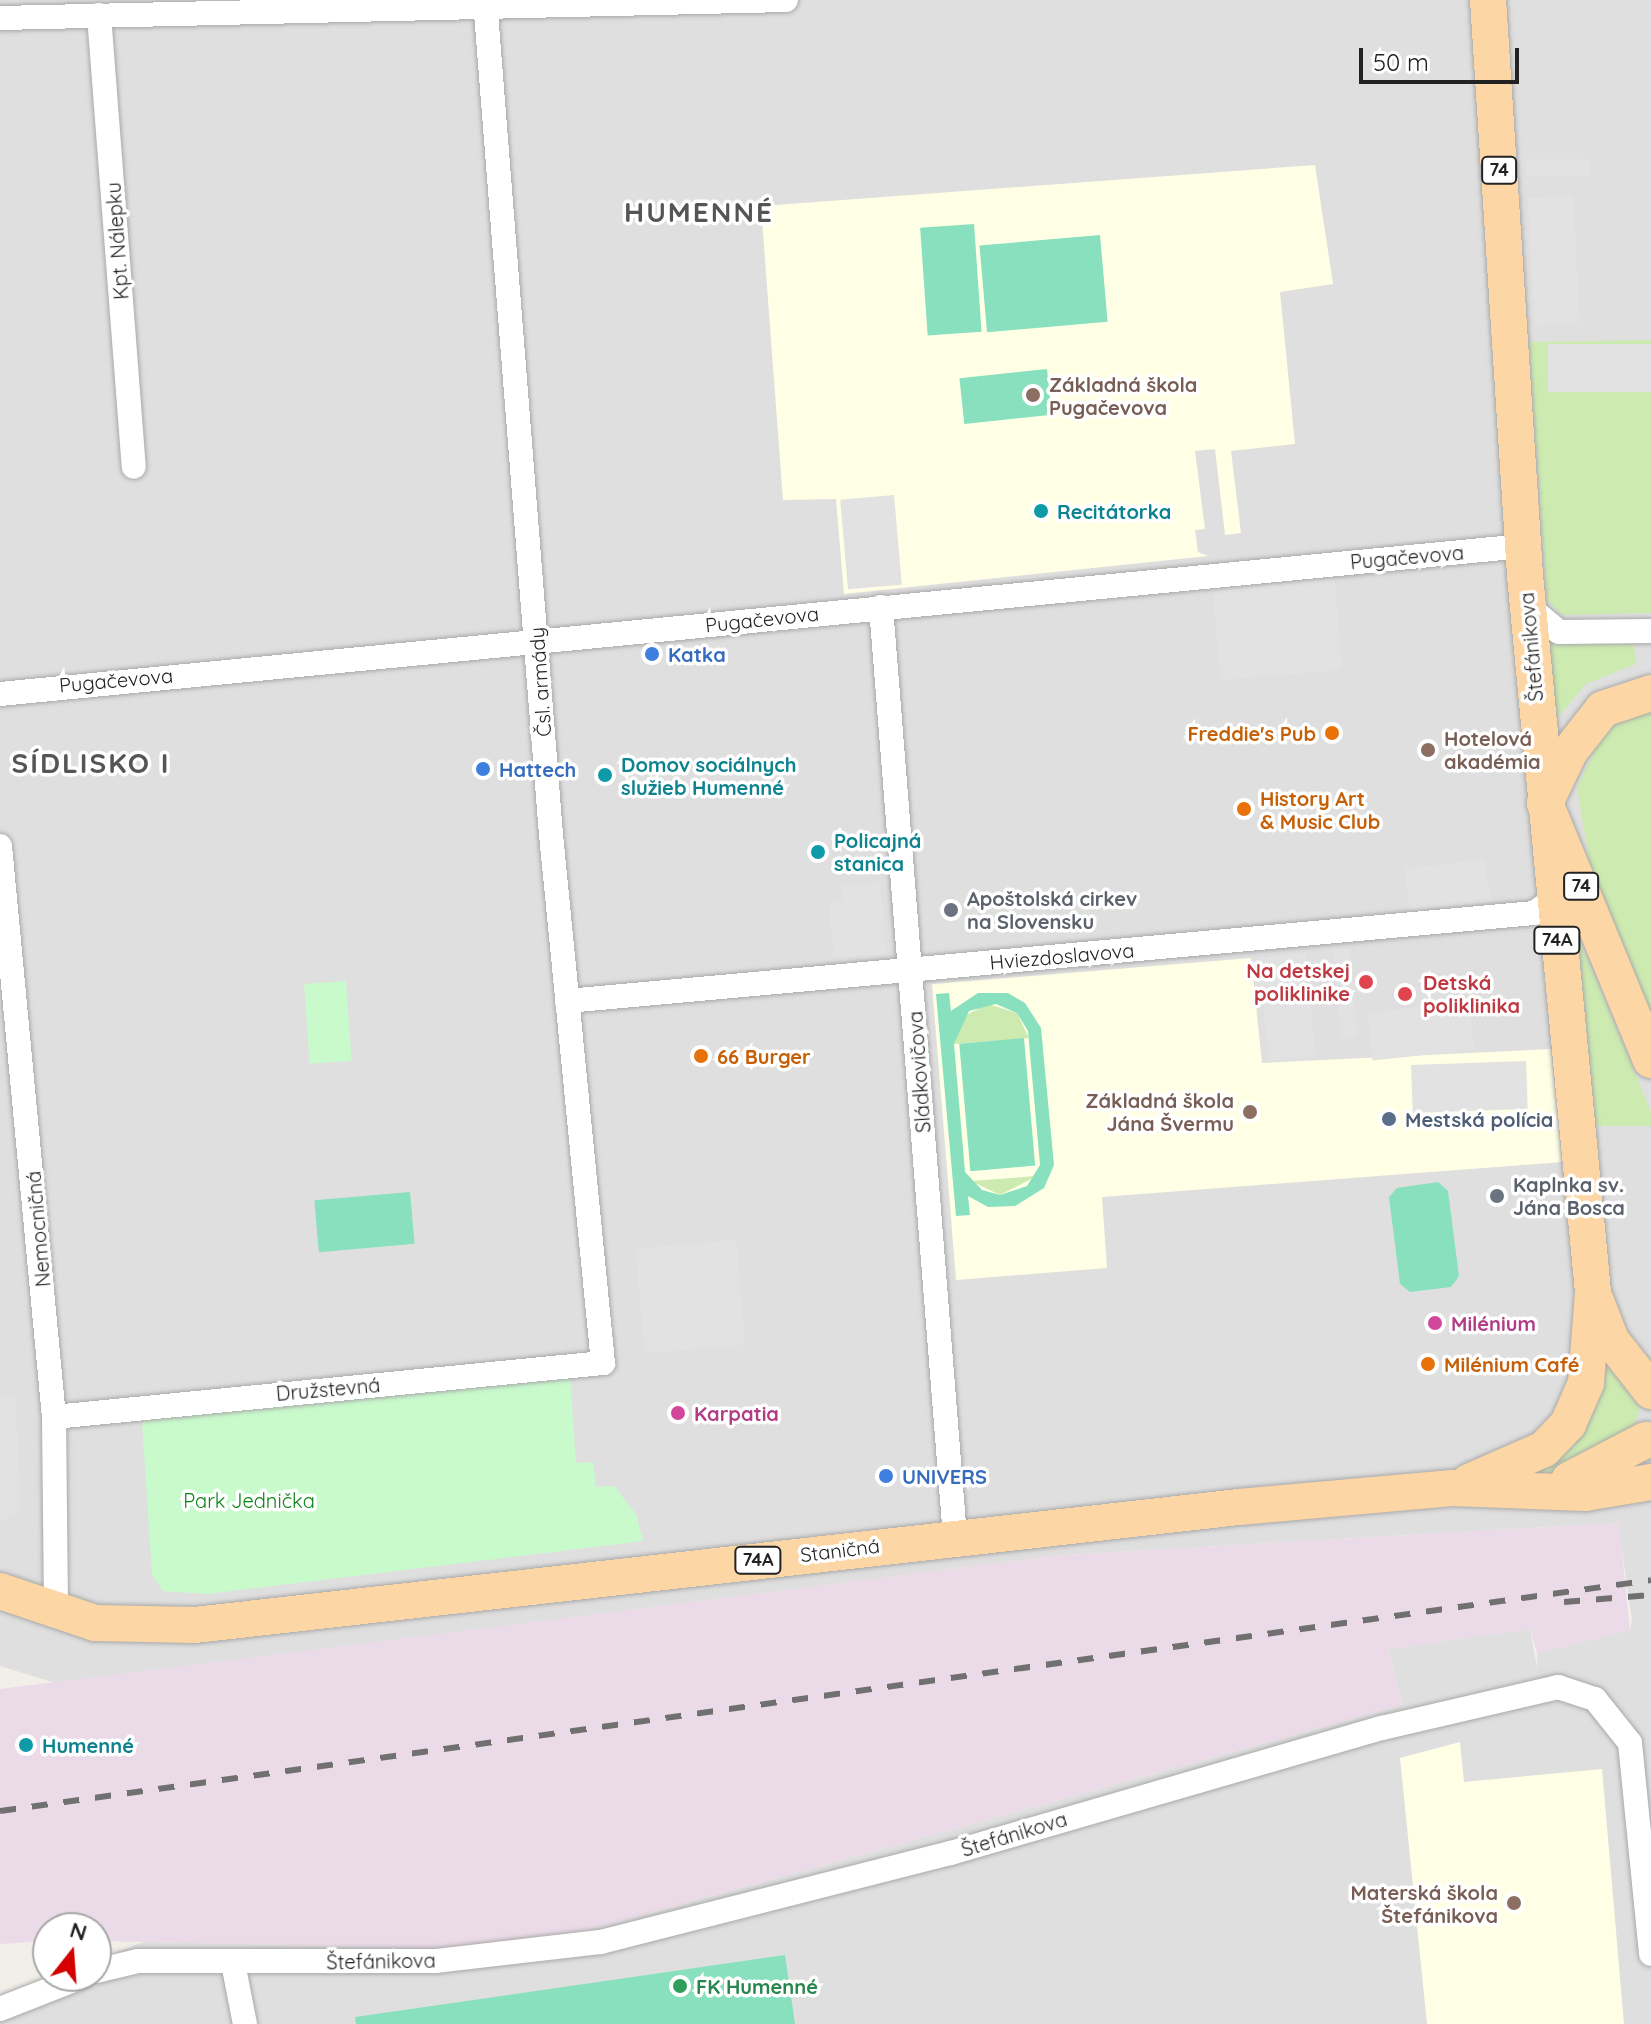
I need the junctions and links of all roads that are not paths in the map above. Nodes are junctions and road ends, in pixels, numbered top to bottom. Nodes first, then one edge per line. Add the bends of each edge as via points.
1 (786, 0) edge
2 (1488, 0) edge
3 (486, 3) edge
4 (99, 15) junction
5 (0, 18) edge
6 (134, 467) dead end
7 (1524, 546) junction
8 (1528, 606) junction
9 (881, 607) junction
10 (1651, 631) edge
11 (537, 641) junction
12 (1651, 693) edge
13 (0, 694) edge
14 (1545, 803) junction
15 (0, 846) edge
16 (1553, 899) junction
17 (911, 970) junction
18 (567, 1001) junction
19 (1651, 1060) edge
20 (1593, 1292) junction
21 (603, 1363) joint
22 (1651, 1391) edge
23 (1651, 1403) edge
24 (54, 1417) junction
25 (1648, 1449) edge
26 (1651, 1482) edge
27 (1452, 1488) junction
28 (1533, 1492) junction
29 (955, 1536) junction
30 (0, 1591) edge
31 (56, 1614) junction
32 (1647, 1883) edge
33 (1651, 1954) edge
34 (233, 1963) junction
35 (112, 1967) edge
36 (52, 1992) edge
37 (9, 2013) edge
38 (245, 2024) edge

1 - 3 street
2 - 7 main road, Štefánikova / 74
3 - 4 street
3 - 11 street, Čsl. armády
4 - 5 street
4 - 6 street, Kpt. Nálepku
7 - 8 main road, Štefánikova / 74
7 - 9 street, Pugačevova
8 - 10 street via 1559,632
8 - 14 main road, Štefánikova / 74
9 - 11 street, Pugačevova
9 - 17 street, Sládkovičova
11 - 13 street, Pugačevova
11 - 18 street, Čsl. armády
12 - 14 main road via 1603,709 1570,751
14 - 16 main road, Štefánikova / 74A
14 - 19 main road, 74
15 - 24 street, Nemocničná
16 - 17 street, Hviezdoslavova via 1534,913
16 - 20 main road, Štefánikova / 74A
17 - 18 street, Hviezdoslavova
17 - 29 street, Sládkovičova
18 - 21 street, Čsl. armády
20 - 22 main road, 74A via 1611,1340
20 - 27 main road, 74A via 1586,1383 1568,1424 1520,1463
21 - 24 street, Družstevná
23 - 25 main road, 74A
24 - 31 street, Nemocničná
25 - 28 main road, 74A
26 - 28 main road, 74A
27 - 28 main road, Staničná / 74A
27 - 29 main road, Staničná / 74A
29 - 31 main road, Staničná / 74A via 347,1611 148,1626
30 - 31 main road, 74A
32 - 33 street, Štefánikova
32 - 34 street, Štefánikova via 1623,1728 1595,1699 1536,1688 601,1942 436,1961
34 - 35 street, Štefánikova via 138,1961
34 - 38 street
36 - 37 street

